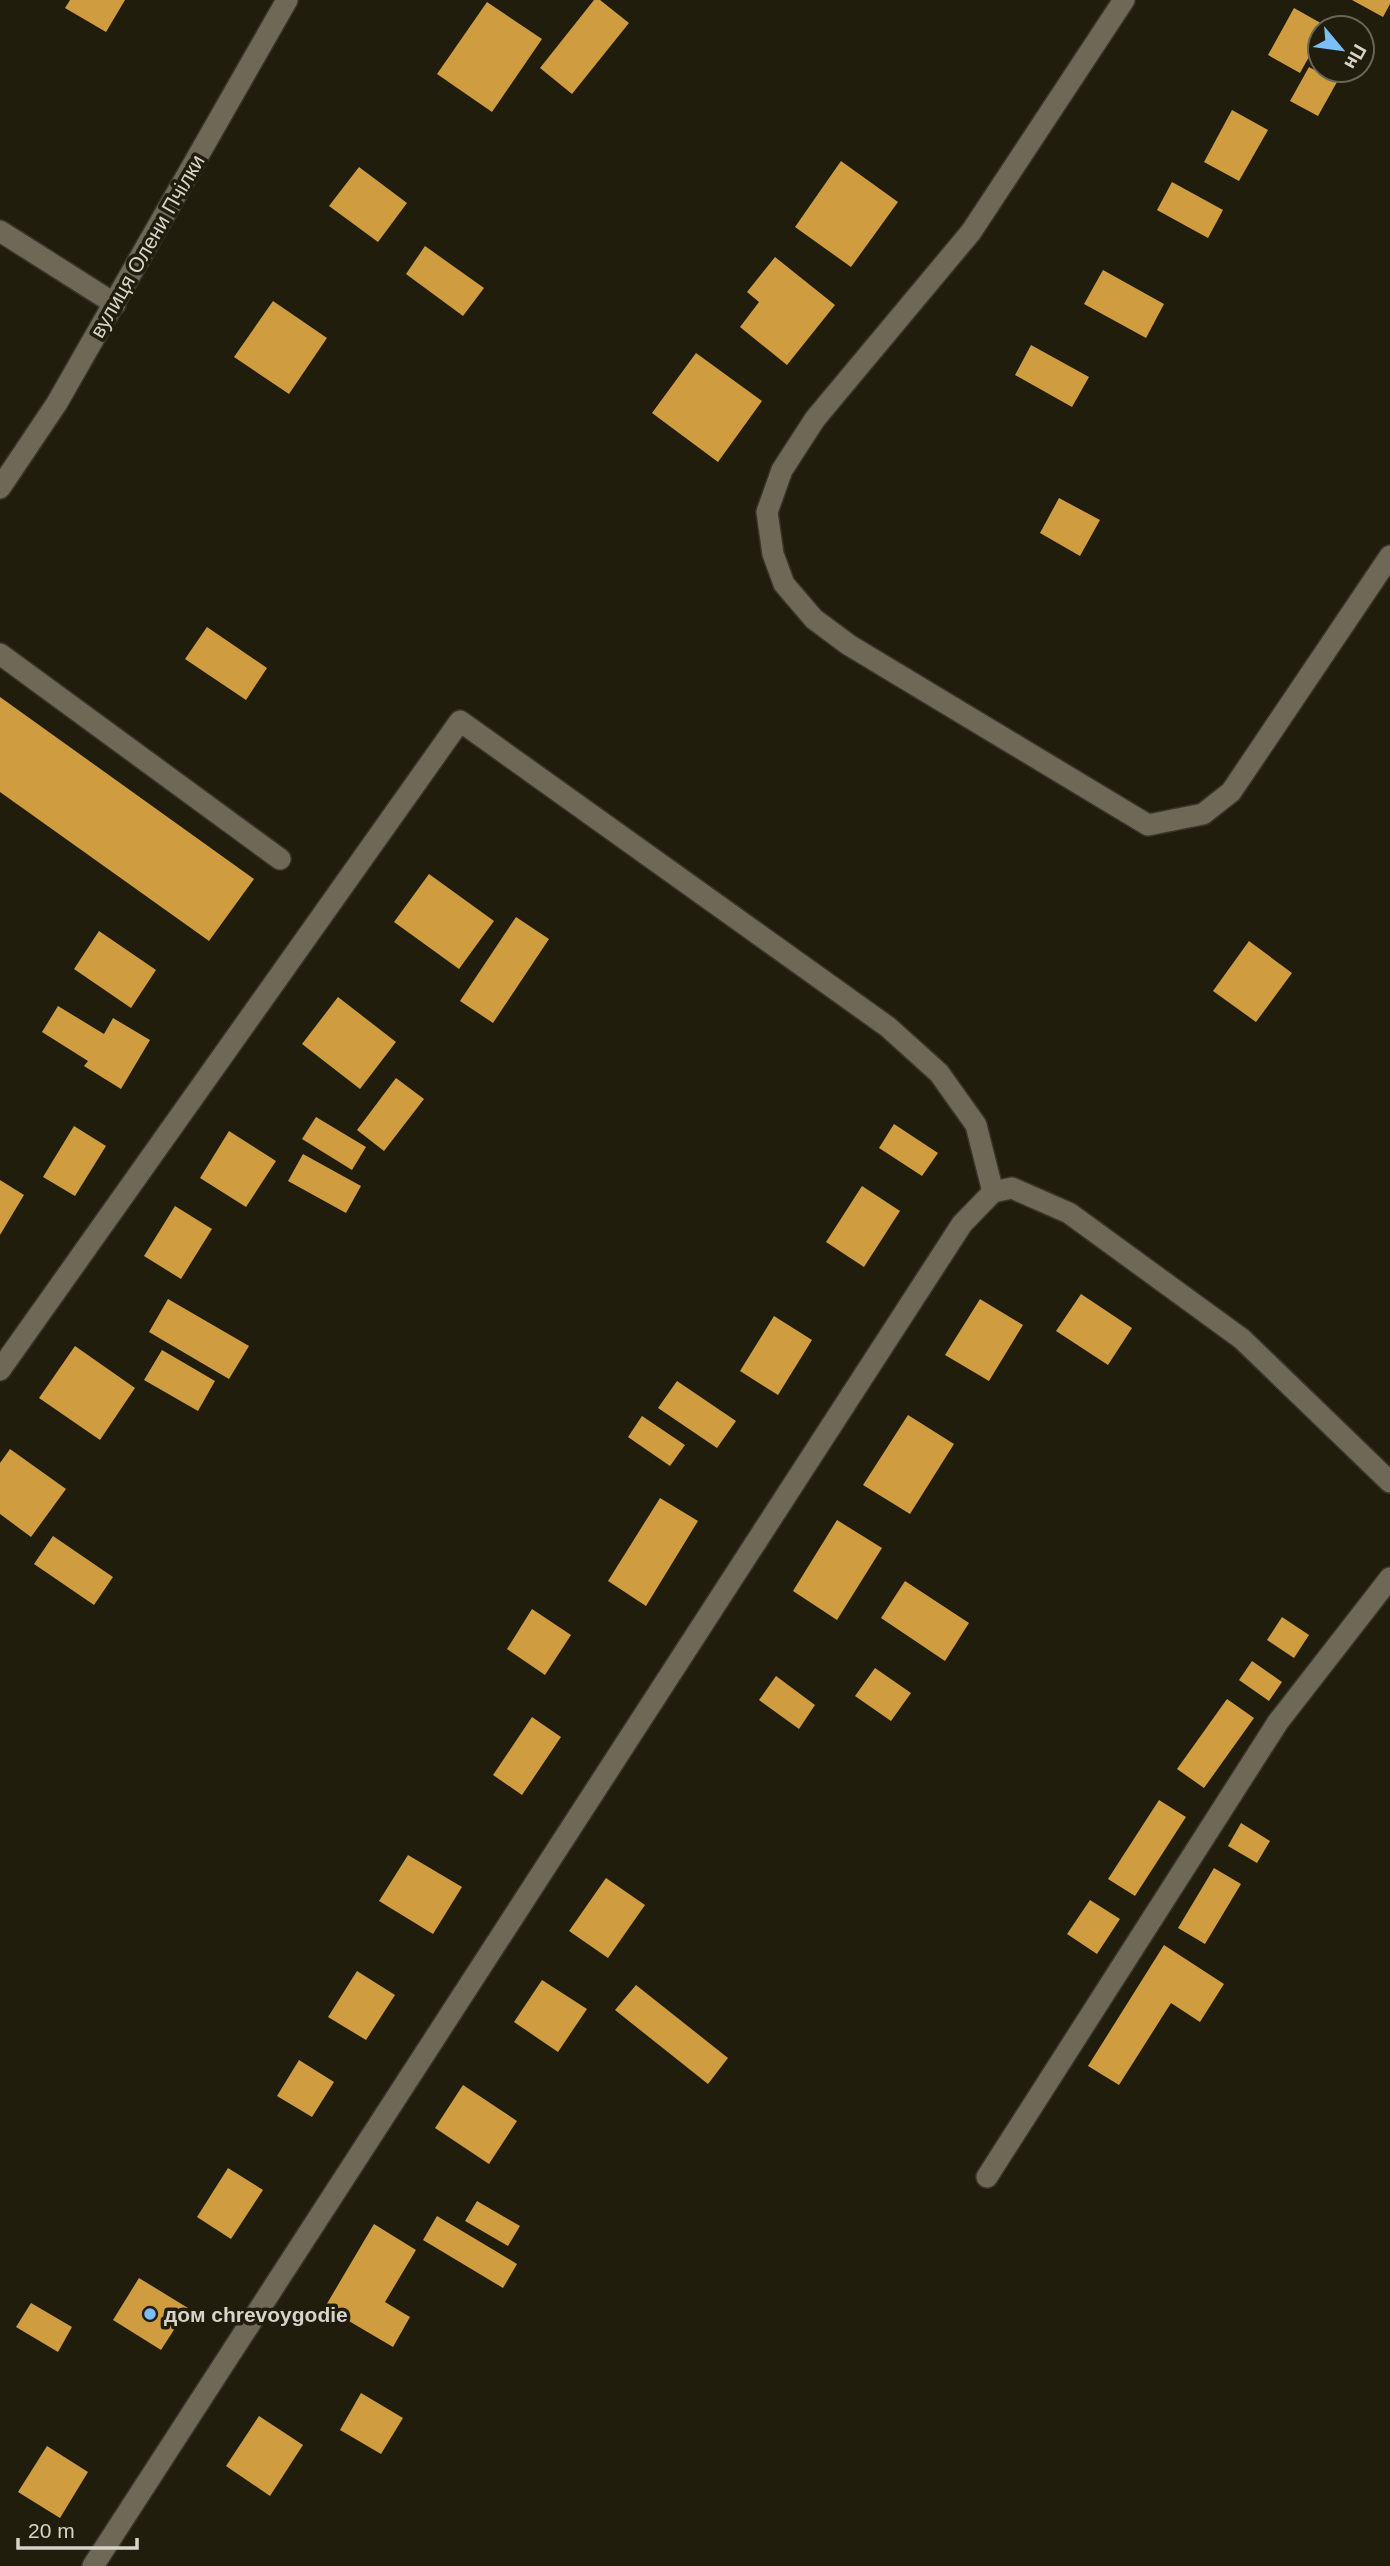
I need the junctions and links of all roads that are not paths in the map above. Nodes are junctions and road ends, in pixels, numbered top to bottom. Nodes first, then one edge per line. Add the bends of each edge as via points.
1 (287, 0) edge
2 (1124, 0) edge
3 (0, 231) edge
4 (115, 304) junction
5 (0, 488) edge
6 (1390, 556) edge
7 (0, 654) edge
8 (281, 859) dead end
9 (993, 1192) junction
10 (0, 1370) edge
11 (1390, 1482) edge
12 (1390, 1578) edge
13 (987, 2177) dead end
14 (93, 2566) edge

1 - 4 street, вулиця Олени Пчілки
2 - 6 street via 971,232 815,419 782,470 767,512 773,554 784,584 814,619 849,645 1148,825 1203,814 1231,792
3 - 4 street
4 - 5 street, вулиця Олени Пчілки
7 - 8 street
9 - 10 street via 976,1125 939,1073 888,1027 460,721
9 - 11 street via 1012,1188 1069,1213 1242,1339
9 - 14 street via 962,1224
12 - 13 street via 1279,1722

